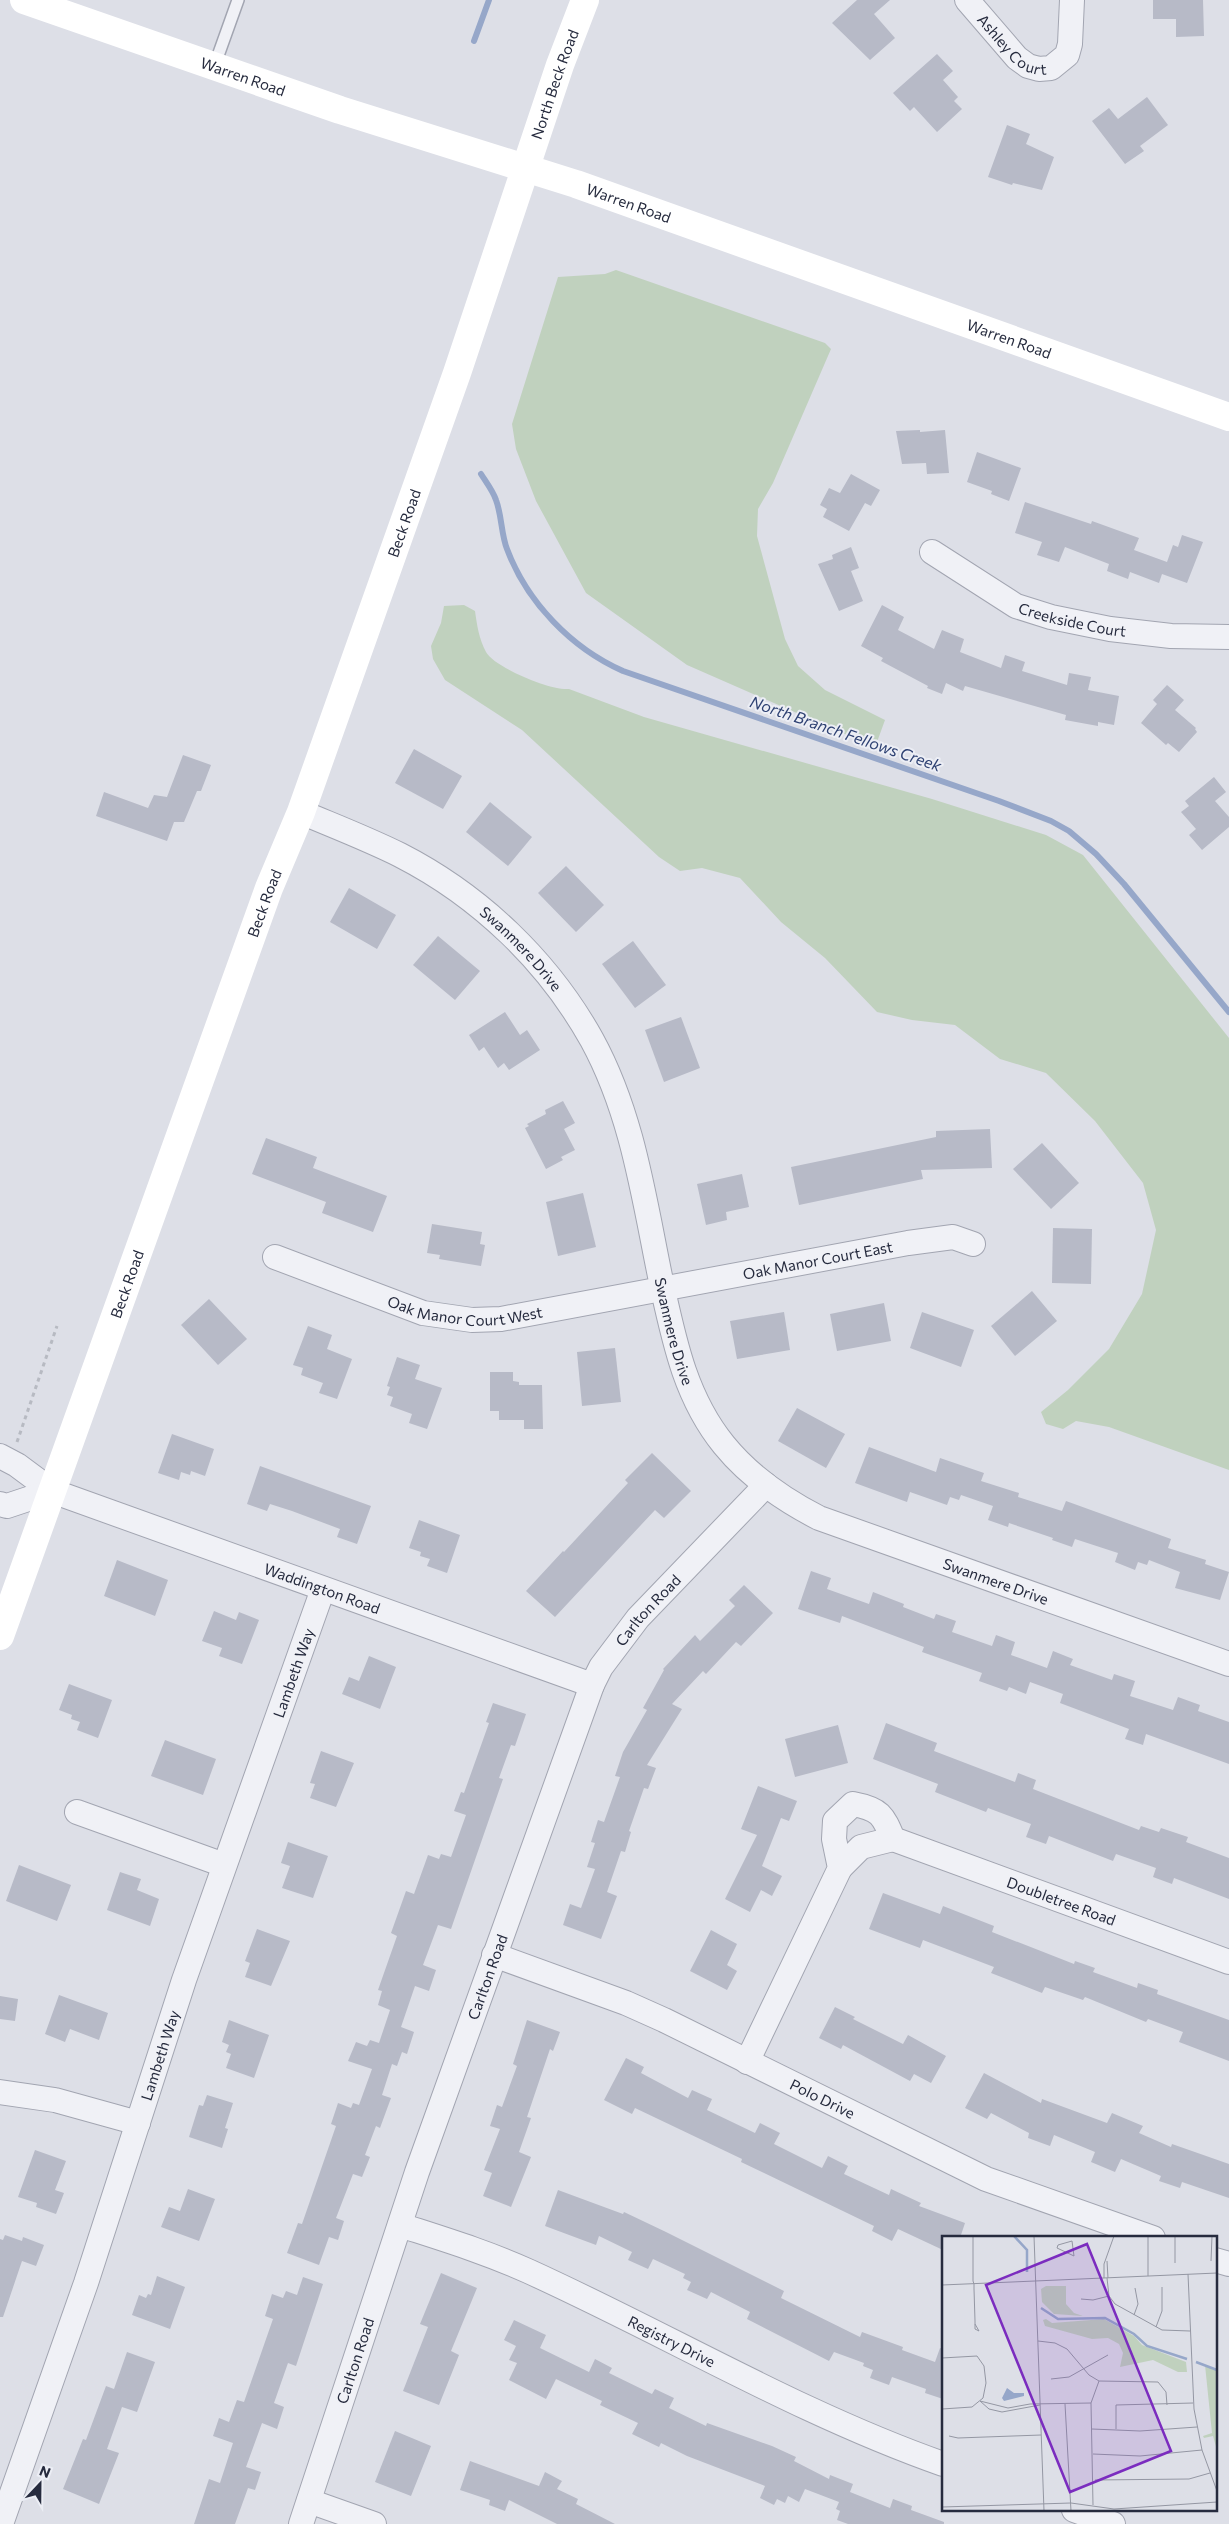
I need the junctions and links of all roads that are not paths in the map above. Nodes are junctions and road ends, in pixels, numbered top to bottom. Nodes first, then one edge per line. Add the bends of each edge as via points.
1 (24, 0) edge
2 (238, 0) edge
3 (585, 0) edge
4 (967, 0) edge
5 (1072, 0) edge
6 (214, 68) junction
7 (526, 169) junction
8 (1229, 417) edge
9 (932, 552) dead end
10 (1229, 637) edge
11 (301, 812) junction
12 (973, 1244) dead end
13 (275, 1257) dead end
14 (663, 1287) junction
15 (5, 1459) edge
16 (766, 1485) junction
17 (52, 1491) junction
18 (0, 1504) edge
19 (322, 1588) junction
20 (0, 1636) edge
21 (1229, 1664) edge
22 (592, 1685) junction
23 (77, 1812) dead end
24 (893, 1839) junction
25 (224, 1865) junction
26 (840, 1868) junction
27 (494, 1955) junction
28 (1229, 1962) edge
29 (747, 2062) junction
30 (0, 2092) edge
31 (138, 2123) junction
32 (400, 2225) junction
33 (1147, 2236) edge
34 (1216, 2260) edge
35 (1229, 2264) edge
36 (942, 2464) edge
37 (309, 2501) junction
38 (1080, 2512) edge
39 (1, 2524) edge
40 (301, 2524) edge
41 (374, 2524) edge
42 (1113, 2524) edge

1 - 6 main road, Warren Road
2 - 6 lane
3 - 7 main road, North Beck Road
4 - 5 street, Ashley Court via 1017,58 1039,69 1051,68 1067,55
6 - 7 main road, Warren Road
7 - 8 main road, Warren Road
7 - 11 main road, Beck Road
9 - 10 street, Creekside Court via 1016,606 1051,617 1145,634
11 - 14 street, Swanmere Drive via 394,852 440,878 506,930 554,982 592,1041 622,1109 632,1139
11 - 17 main road, Beck Road via 265,898
12 - 14 street, Oak Manor Court East via 953,1238 908,1243
13 - 14 street, Oak Manor Court West via 423,1313 472,1320 501,1319
14 - 16 street, Swanmere Drive via 678,1357 697,1403 724,1445
15 - 17 street, Waddington Road
16 - 21 street, Swanmere Drive via 791,1504 820,1518
16 - 22 street, Carlton Road via 638,1618 601,1667
17 - 18 street via 7,1506
17 - 19 street, Waddington Road
17 - 20 main road, Beck Road
19 - 22 street, Waddington Road
19 - 25 street, Lambeth Way
22 - 27 street, Carlton Road
23 - 25 street
24 - 26 street via 861,1847
24 - 26 street via 884,1819 873,1808 853,1804 835,1821 834,1839
24 - 28 street, Doubletree Road
25 - 31 street, Lambeth Way
26 - 29 street
27 - 29 street, Polo Drive via 626,2003
27 - 32 street, Carlton Road
29 - 33 street, Polo Drive via 986,2179
30 - 31 street via 55,2100
31 - 39 street, Lambeth Way via 86,2283
32 - 36 street, Registry Drive via 528,2271 824,2417 884,2444
32 - 37 street, Carlton Road
34 - 35 street
37 - 40 street, Carlton Road
37 - 41 street
38 - 42 street

